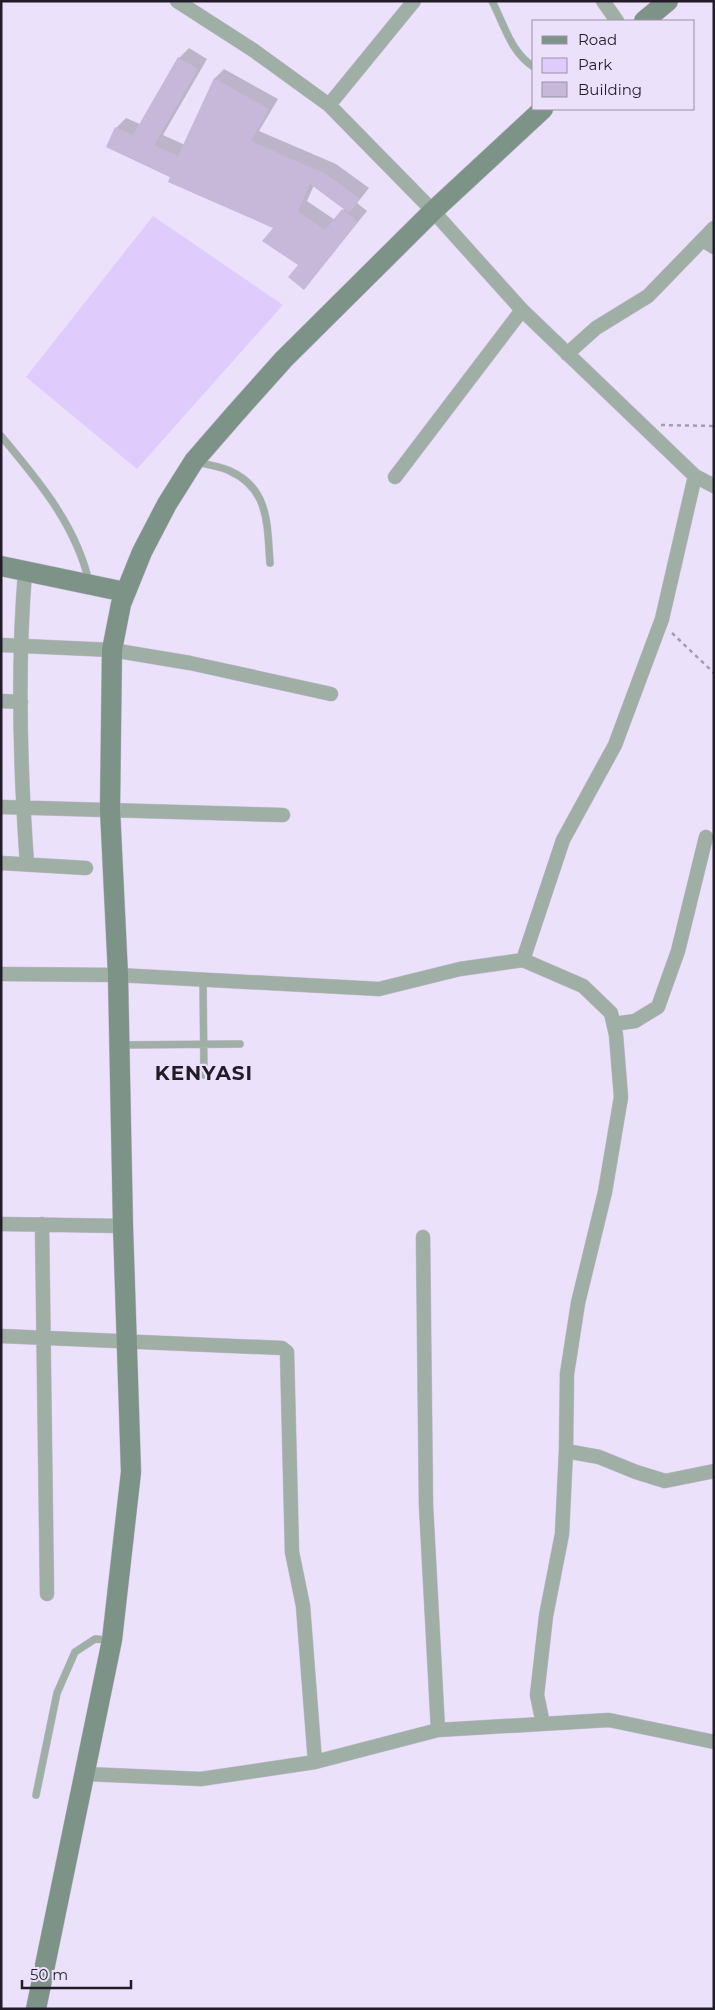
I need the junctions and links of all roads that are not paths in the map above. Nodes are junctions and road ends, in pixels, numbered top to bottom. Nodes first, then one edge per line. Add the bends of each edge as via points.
1 (177, 1) edge
2 (414, 1) edge
3 (492, 1) edge
4 (603, 1) edge
5 (668, 1) edge
6 (616, 20) edge
7 (645, 20) edge
8 (532, 66) edge
9 (329, 105) junction
10 (542, 110) edge
11 (433, 211) junction
12 (714, 228) edge
13 (709, 243) edge
14 (522, 310) junction
15 (568, 354) junction
16 (1, 436) edge
17 (194, 461) junction
18 (695, 476) junction
19 (395, 477) dead end
20 (714, 486) edge
21 (270, 563) dead end
22 (1, 566) edge
23 (24, 572) junction
24 (89, 584) junction
25 (125, 592) junction
26 (1, 645) edge
27 (19, 646) junction
28 (112, 650) junction
29 (331, 694) dead end
30 (1, 701) edge
31 (20, 702) junction
32 (1, 807) edge
33 (23, 808) junction
34 (110, 808) junction
35 (283, 815) dead end
36 (706, 837) dead end
37 (1, 863) edge
38 (27, 864) junction
39 (86, 868) dead end
40 (523, 960) junction
41 (1, 974) edge
42 (118, 975) junction
43 (203, 980) junction
44 (614, 1024) junction
45 (204, 1044) junction
46 (240, 1044) dead end
47 (120, 1045) junction
48 (204, 1075) dead end
49 (1, 1224) edge
50 (42, 1224) junction
51 (123, 1226) junction
52 (423, 1237) dead end
53 (1, 1336) edge
54 (42, 1337) junction
55 (127, 1340) junction
56 (566, 1451) junction
57 (714, 1471) edge
58 (47, 1594) dead end
59 (112, 1640) junction
60 (543, 1724) junction
61 (438, 1730) junction
62 (714, 1742) edge
63 (315, 1762) junction
64 (86, 1774) junction
65 (36, 1795) dead end
66 (36, 2009) edge

1 - 9 street
2 - 9 street
3 - 8 lane via 513,48
4 - 6 street
5 - 7 street
9 - 11 street
10 - 11 street
11 - 14 street
11 - 17 street via 284,359
12 - 13 street
13 - 15 street via 648,296 596,328
14 - 15 street
14 - 19 street
15 - 18 street
16 - 24 lane via 66,522 84,560
17 - 21 lane via 231,471 252,486 265,506
17 - 25 street via 167,504
18 - 20 street
18 - 40 street via 662,619 614,745 563,840
22 - 23 street
23 - 24 street
23 - 27 street
24 - 25 street
25 - 28 street
26 - 27 street
27 - 28 street
27 - 31 street
28 - 29 street via 190,663
28 - 34 street
30 - 31 street
31 - 33 street
32 - 33 street
33 - 34 street
33 - 38 street
34 - 35 street
34 - 42 street
36 - 44 street via 678,951 658,1007 635,1021
37 - 38 street
38 - 39 street
40 - 43 street via 460,969 379,989
40 - 44 street via 583,986 611,1013
41 - 42 street
42 - 43 street
42 - 47 street
43 - 45 lane
44 - 56 street via 622,1097 605,1192 578,1303 567,1374
45 - 46 lane
45 - 47 lane
45 - 48 lane
47 - 51 street
49 - 50 street
50 - 51 street
50 - 54 street
51 - 55 street
52 - 61 street via 426,1505
53 - 54 street
54 - 55 street
54 - 58 street
55 - 59 street via 131,1472
55 - 63 street via 282,1348 287,1352 292,1552 302,1606
56 - 57 street via 599,1457 665,1481
56 - 60 street via 562,1534 546,1616 537,1695
59 - 64 street
59 - 65 lane via 95,1639 75,1652 57,1693
60 - 61 street
60 - 62 street via 609,1720
61 - 63 street
63 - 64 street via 201,1780
64 - 66 street via 59,1888

